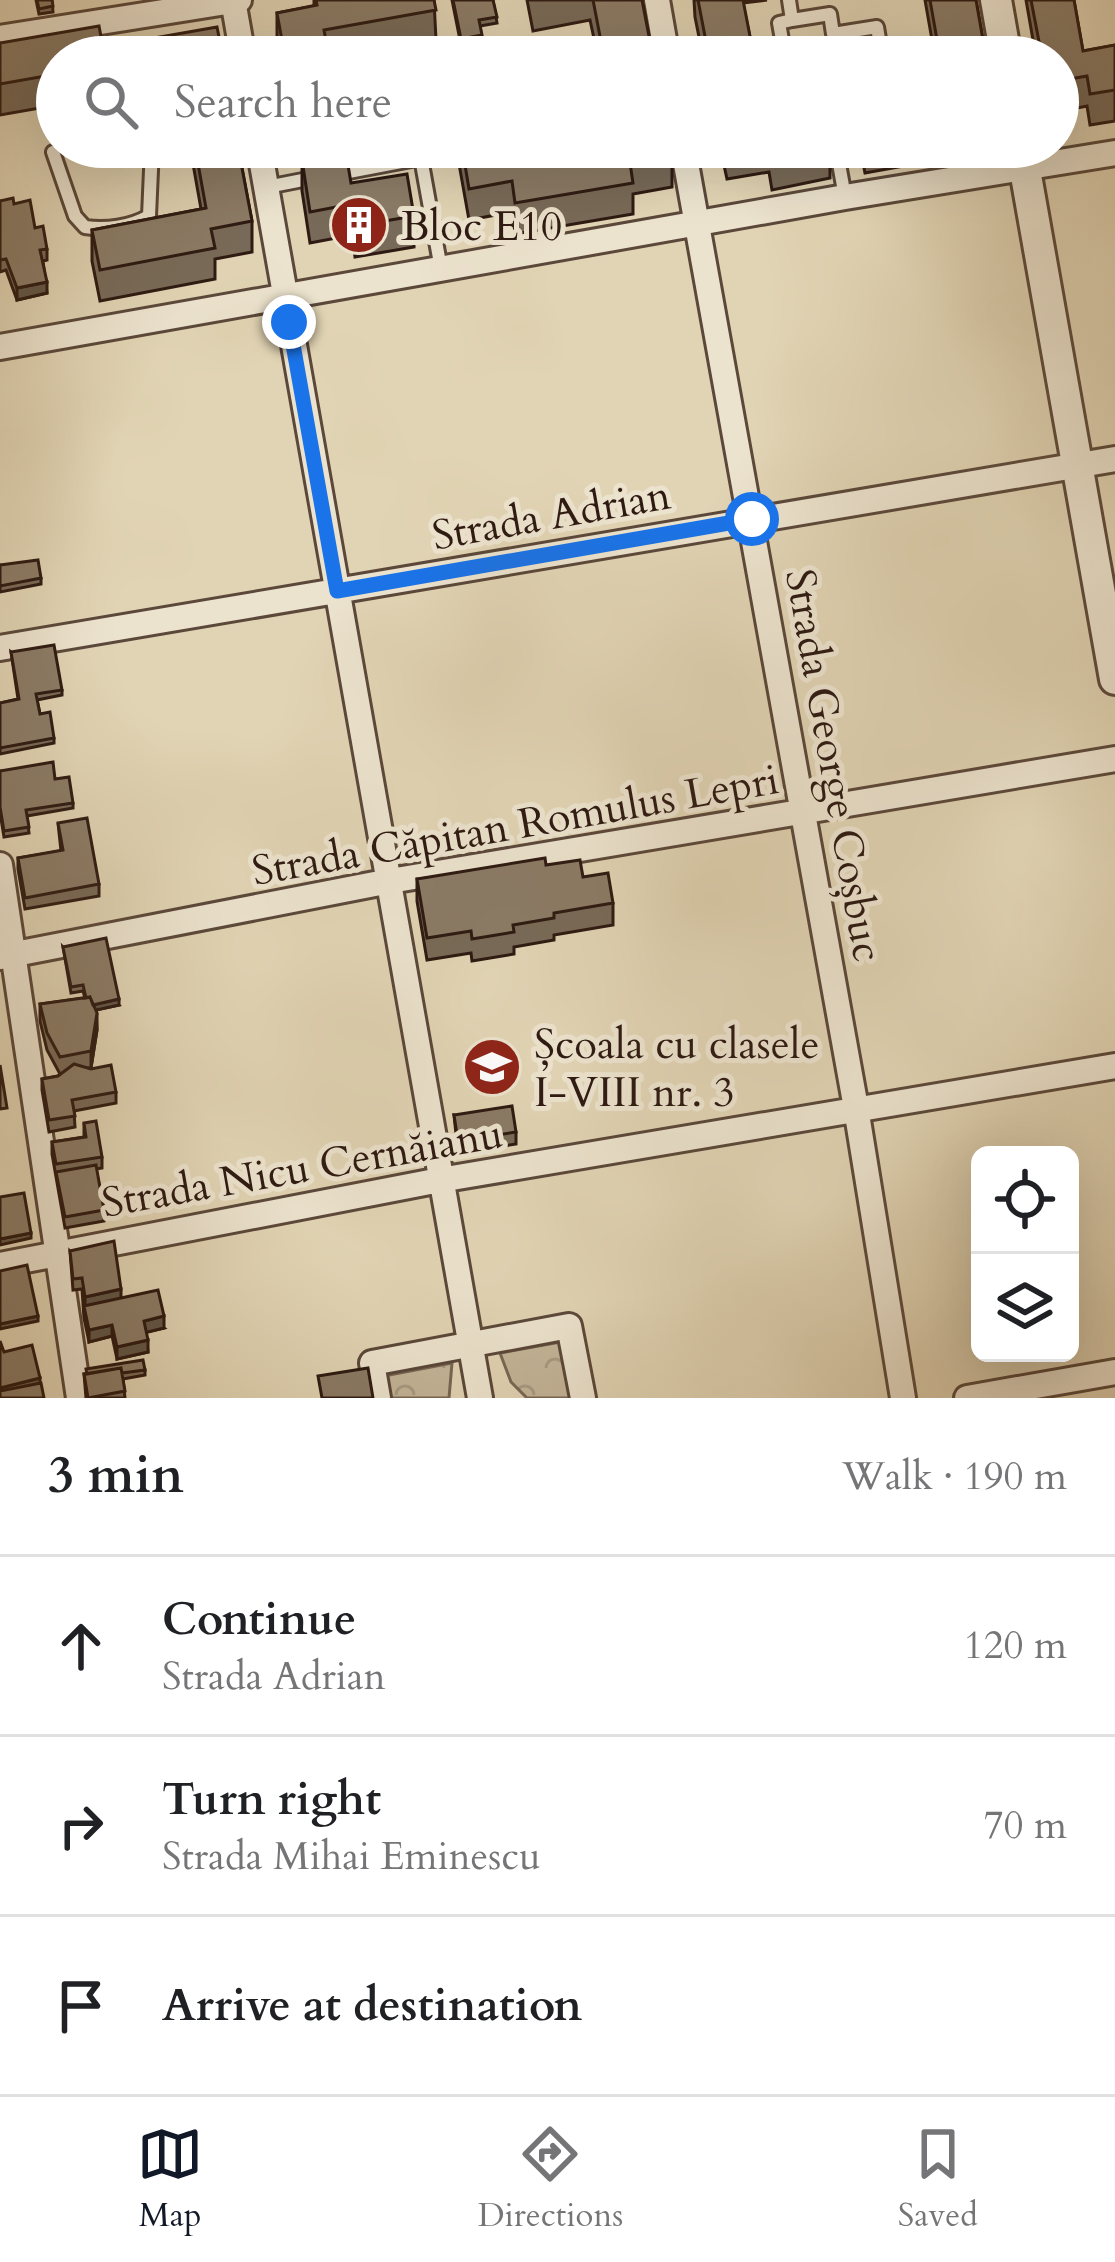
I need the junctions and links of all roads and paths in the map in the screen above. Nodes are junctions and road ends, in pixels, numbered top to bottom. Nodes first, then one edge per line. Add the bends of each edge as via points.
1 (235, 0) edge
2 (657, 0) edge
3 (788, 0) edge
4 (996, 0) edge
5 (792, 20) junction
6 (240, 36) edge
7 (663, 36) edge
8 (781, 36) edge
9 (878, 36) edge
10 (1002, 36) edge
11 (0, 38) edge
12 (1115, 153) edge
13 (1079, 155) edge
14 (58, 168) edge
15 (151, 168) edge
16 (263, 168) edge
17 (352, 168) edge
18 (423, 168) edge
19 (687, 168) edge
20 (840, 168) edge
21 (975, 168) edge
22 (1024, 168) edge
23 (266, 187) junction
24 (845, 196) junction
25 (697, 223) junction
26 (441, 270) junction
27 (285, 299) junction
28 (0, 347) edge
29 (1115, 459) edge
30 (1077, 466) junction
31 (752, 519) junction
32 (337, 591) junction
33 (0, 648) edge
34 (1115, 679) edge
35 (1115, 758) edge
36 (803, 814) junction
37 (0, 865) edge
38 (390, 881) junction
39 (7, 956) edge
40 (1115, 1066) edge
41 (856, 1108) junction
42 (440, 1180) junction
43 (58, 1251) junction
44 (0, 1265) edge
45 (470, 1345) junction
46 (1115, 1372) edge
47 (79, 1398) edge
48 (378, 1398) edge
49 (480, 1398) edge
50 (583, 1398) edge
51 (903, 1398) edge
52 (968, 1398) edge

1 - 6 street
1 - 11 street
2 - 7 street
3 - 5 lane
4 - 10 street
5 - 8 lane via 779,23
5 - 9 lane via 830,14 833,34 877,27
12 - 13 street
14 - 15 lane via 75,216 100,229 149,216
16 - 23 street
17 - 23 lane
18 - 26 lane
19 - 25 street, Strada George Coșbuc
20 - 24 lane
21 - 24 street
22 - 30 street
23 - 27 street
24 - 25 street
25 - 26 street
25 - 31 street, Strada George Coșbuc
26 - 27 street
27 - 28 street
27 - 32 street
29 - 30 street, Strada Adrian
30 - 31 street, Strada Adrian
30 - 34 street
31 - 32 street, Strada Adrian
31 - 36 street, Strada George Coșbuc
32 - 33 street, Strada Adrian
32 - 38 street
35 - 36 street, Strada Căpitan Romulus Lepri
36 - 38 street, Strada Căpitan Romulus Lepri
36 - 41 street, Strada George Coșbuc
37 - 39 street
38 - 39 street, Strada Căpitan Romulus Lepri
38 - 42 street
39 - 43 street
40 - 41 street, Strada Nicu Cernăianu
41 - 42 street, Strada Nicu Cernăianu
41 - 51 street, Strada George Coșbuc
42 - 43 street, Strada Nicu Cernăianu
42 - 45 street
43 - 44 street, Strada Nicu Cernăianu
43 - 47 street
45 - 48 street via 372,1364
45 - 49 street
45 - 50 street via 569,1326
46 - 52 street

